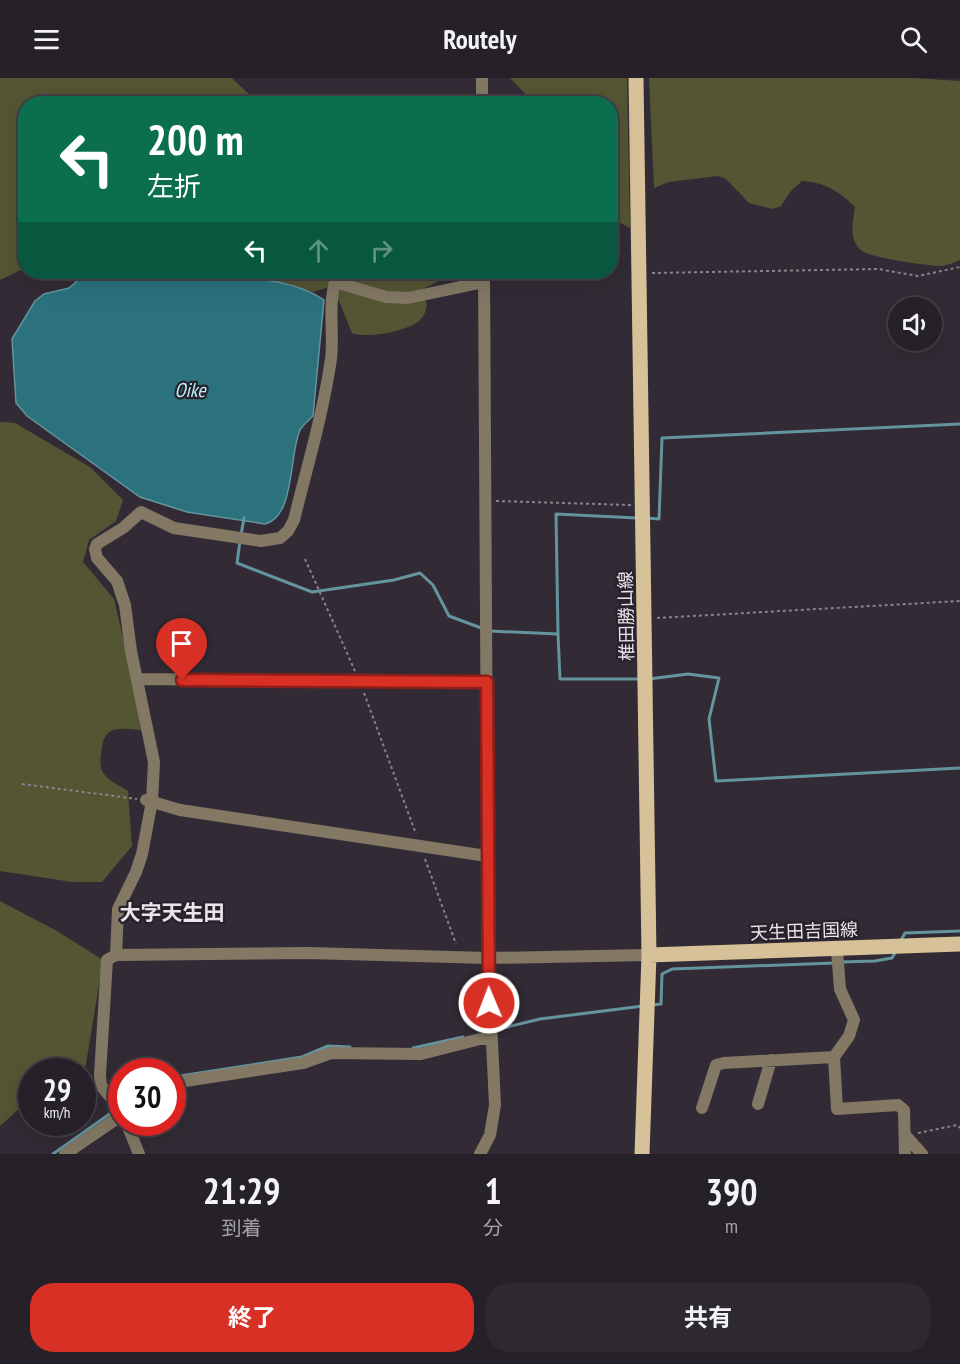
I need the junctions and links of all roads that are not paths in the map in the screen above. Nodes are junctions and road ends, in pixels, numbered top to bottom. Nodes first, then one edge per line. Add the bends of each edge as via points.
1 (482, 78) edge
2 (636, 78) edge
3 (482, 96) edge
4 (477, 279) edge
5 (484, 279) edge
6 (138, 679) junction
7 (487, 682) junction
8 (149, 800) junction
9 (487, 856) junction
10 (960, 944) edge
11 (837, 950) junction
12 (116, 955) junction
13 (649, 955) junction
14 (488, 958) junction
15 (492, 1039) junction
16 (834, 1057) junction
17 (771, 1060) junction
18 (186, 1081) edge
19 (108, 1094) edge
20 (758, 1104) dead end
21 (702, 1108) dead end
22 (108, 1125) edge
23 (132, 1136) edge
24 (906, 1136) junction
25 (65, 1154) edge
26 (139, 1154) edge
27 (480, 1154) edge
28 (642, 1154) edge
29 (905, 1154) edge
30 (922, 1154) edge

1 - 3 street
2 - 13 main road, 椎田勝山線
4 - 6 street via 408,298 386,297 335,282 326,390 294,520 280,538 261,541 174,528 141,512 97,544 94,554 120,588
5 - 7 street
6 - 7 street
6 - 8 street via 154,762
7 - 9 street
8 - 9 street via 180,810
8 - 12 street via 136,872 118,909
9 - 14 street
10 - 11 main road, 天生田吉国線
11 - 13 main road, 天生田吉国線
11 - 16 street via 840,989 854,1020 849,1036
12 - 14 street via 309,953
12 - 19 street via 107,960 100,1075 101,1086
13 - 14 street
13 - 28 main road, 椎田勝山線
14 - 15 street
15 - 18 street via 421,1054 331,1053 303,1063
15 - 27 street via 493,1121
16 - 17 street
16 - 24 street via 837,1109 898,1105 904,1110
17 - 20 street
17 - 21 street via 716,1065
22 - 25 street
23 - 26 street
24 - 29 street
24 - 30 street

